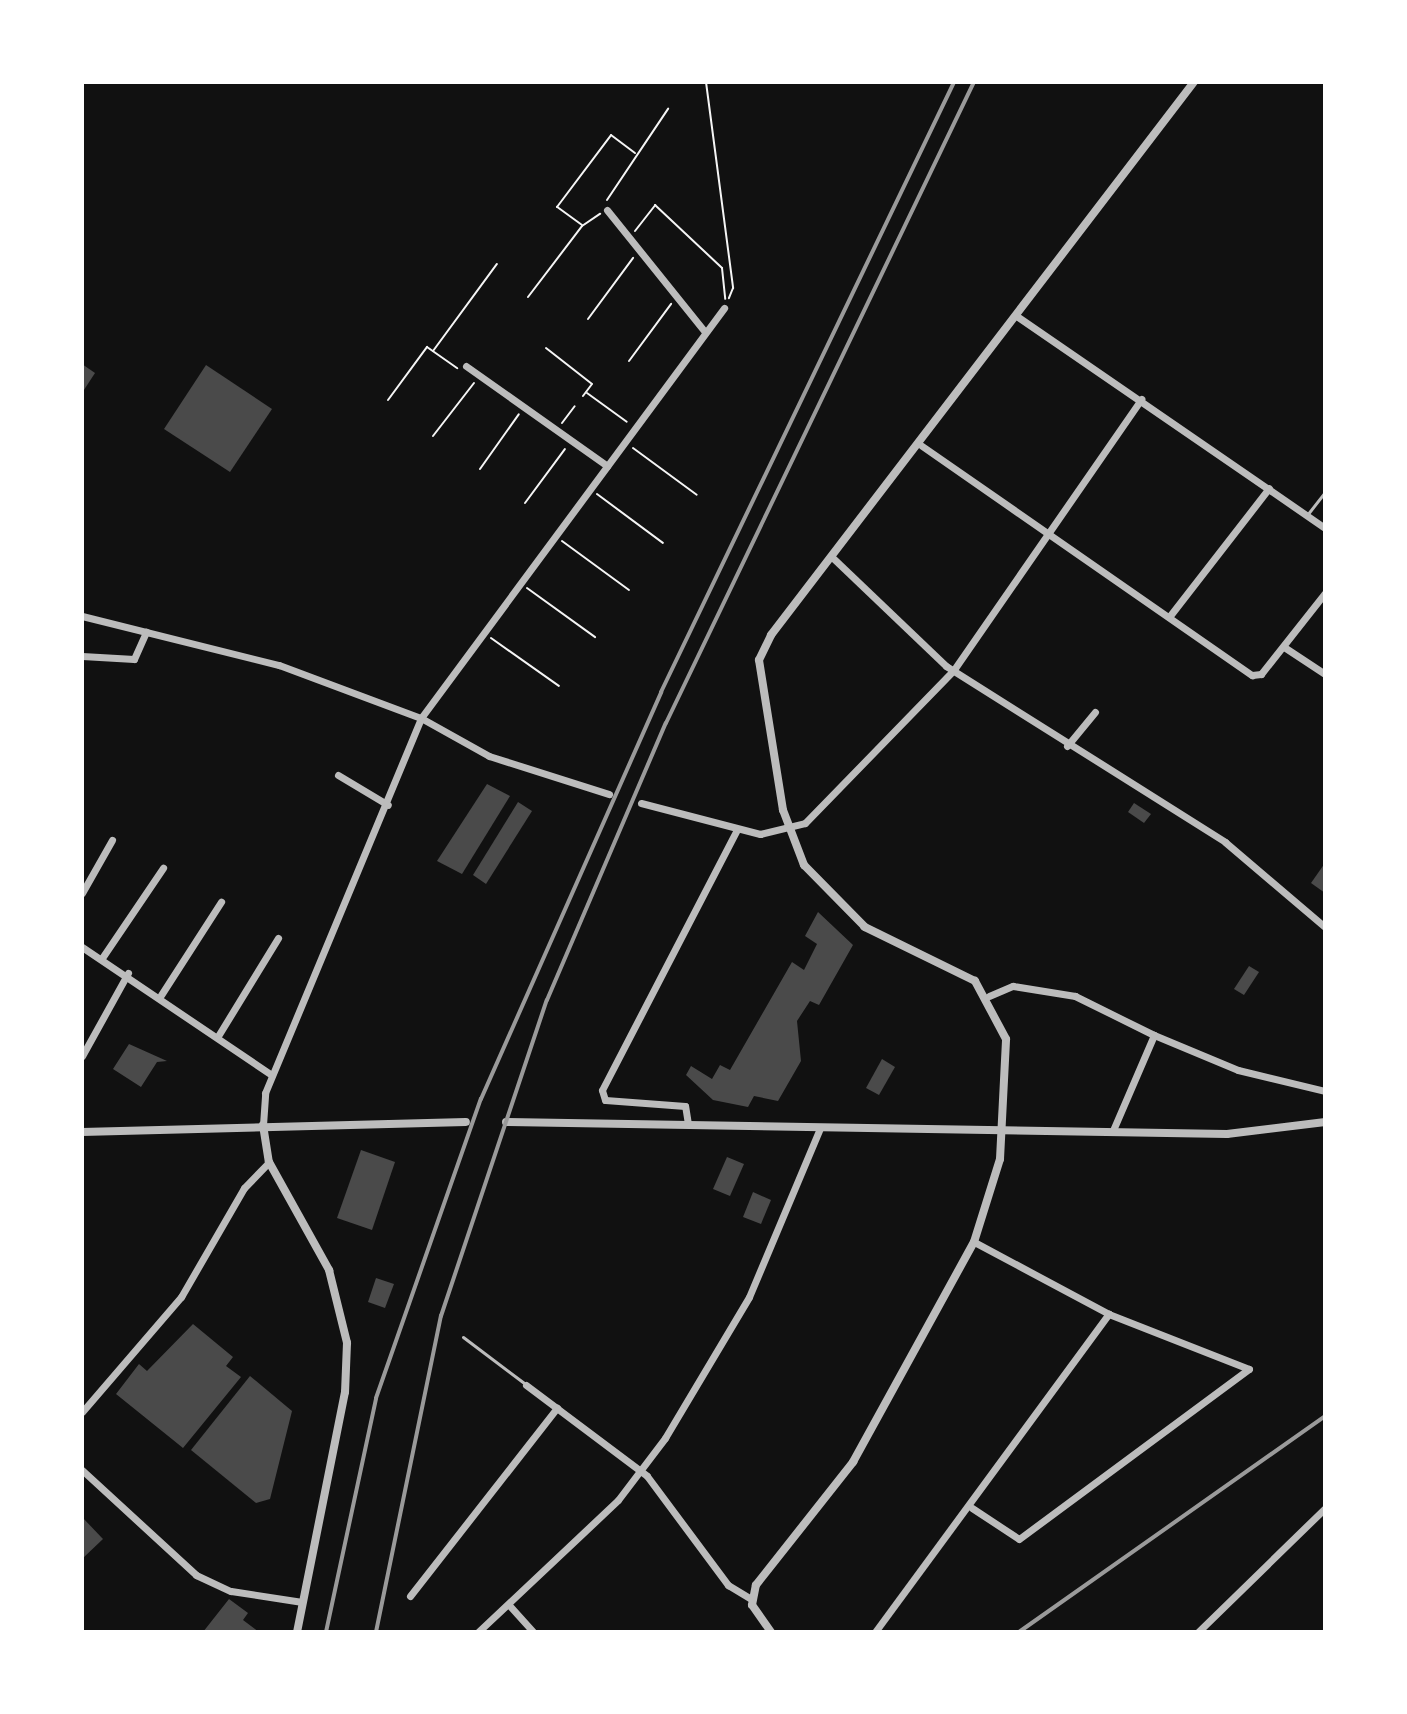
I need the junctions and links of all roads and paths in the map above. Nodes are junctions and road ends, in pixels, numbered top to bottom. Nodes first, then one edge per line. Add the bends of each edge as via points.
1 (706, 82) edge
2 (1194, 82) edge
3 (668, 109) dead end
4 (635, 154) junction
5 (607, 210) junction
6 (582, 226) junction
7 (630, 238) junction
8 (639, 250) junction
9 (497, 264) dead end
10 (528, 297) dead end
11 (676, 297) junction
12 (724, 308) junction
13 (1018, 317) junction
14 (588, 319) dead end
15 (705, 332) junction
16 (546, 348) dead end
17 (432, 352) junction
18 (629, 361) dead end
19 (466, 366) joint
20 (479, 376) junction
21 (586, 392) junction
22 (583, 396) dead end
23 (1141, 399) junction
24 (388, 400) dead end
25 (575, 406) dead end
26 (524, 407) junction
27 (634, 428) junction
28 (557, 431) junction
29 (433, 436) dead end
30 (571, 441) junction
31 (625, 442) junction
32 (922, 446) junction
33 (607, 466) junction
34 (480, 469) dead end
35 (590, 488) junction
36 (1269, 488) junction
37 (1325, 492) edge
38 (697, 495) dead end
39 (525, 503) dead end
40 (1307, 515) junction
41 (1325, 528) edge
42 (1047, 534) junction
43 (555, 536) junction
44 (663, 543) dead end
45 (834, 559) junction
46 (520, 583) junction
47 (629, 590) dead end
48 (1325, 593) edge
49 (82, 616) edge
50 (1169, 617) junction
51 (146, 632) junction
52 (484, 633) junction
53 (595, 637) dead end
54 (1284, 647) junction
55 (82, 656) edge
56 (953, 671) junction
57 (1325, 674) edge
58 (559, 686) dead end
59 (1095, 712) dead end
60 (421, 718) junction
61 (1067, 746) junction
62 (338, 775) dead end
63 (609, 794) dead end
64 (641, 803) dead end
65 (388, 805) junction
66 (737, 830) junction
67 (789, 832) junction
68 (112, 840) dead end
69 (163, 868) dead end
70 (82, 893) edge
71 (221, 902) dead end
72 (1325, 927) edge
73 (278, 938) dead end
74 (82, 947) edge
75 (102, 958) junction
76 (128, 973) junction
77 (161, 995) junction
78 (989, 996) junction
79 (1154, 1035) junction
80 (218, 1036) junction
81 (82, 1056) edge
82 (272, 1075) junction
83 (1325, 1091) edge
84 (466, 1122) dead end
85 (506, 1122) dead end
86 (1325, 1122) edge
87 (688, 1124) junction
88 (263, 1125) junction
89 (1005, 1126) junction
90 (820, 1128) junction
91 (1113, 1130) junction
92 (82, 1132) edge
93 (269, 1162) junction
94 (974, 1242) junction
95 (1109, 1314) junction
96 (463, 1337) dead end
97 (526, 1385) joint
98 (557, 1408) junction
99 (82, 1412) edge
100 (82, 1470) edge
101 (642, 1471) junction
102 (972, 1508) junction
103 (1325, 1508) edge
104 (410, 1596) dead end
105 (751, 1599) junction
106 (302, 1602) junction
107 (509, 1605) junction
108 (297, 1632) edge
109 (478, 1632) edge
110 (533, 1632) edge
111 (771, 1632) edge
112 (875, 1632) edge
113 (1198, 1632) edge

1 - 12 path via 733,288
2 - 13 street
3 - 4 path
4 - 5 path via 607,192
4 - 6 path via 611,135 557,207
5 - 6 path
5 - 7 street
6 - 10 path
7 - 8 street
7 - 12 path via 655,205 722,268
8 - 11 street
8 - 14 path
9 - 17 path
11 - 15 street
11 - 18 path
12 - 15 street
13 - 23 street
13 - 32 street
15 - 27 street
16 - 21 path via 592,384
17 - 19 path via 455,368
17 - 24 path via 427,347
19 - 20 street
20 - 26 street
20 - 29 path
21 - 22 path
21 - 27 path
23 - 36 street
23 - 42 street
25 - 28 path
26 - 28 street
26 - 34 path
27 - 31 street
28 - 30 street
30 - 33 street
30 - 39 path
31 - 33 street
31 - 38 path
32 - 42 street
32 - 45 street
33 - 35 street
35 - 43 street
35 - 44 path
36 - 40 street
36 - 50 street
37 - 40 lane
40 - 41 street
42 - 50 street
42 - 56 street
43 - 46 street
43 - 47 path
45 - 56 street
45 - 67 street via 761,653 758,674
46 - 52 street
46 - 53 path
48 - 54 street
49 - 51 street
50 - 54 street via 1252,675
51 - 55 street via 134,659
51 - 60 street via 279,665
52 - 58 path
52 - 60 street
54 - 57 street
56 - 61 street
56 - 67 street via 814,816
59 - 61 street
60 - 63 street via 489,756
60 - 65 street
61 - 72 street via 1225,842
62 - 65 street
64 - 66 street
65 - 82 street
66 - 67 street
66 - 87 street via 602,1096 685,1106
67 - 78 street via 804,865 865,927 966,974
68 - 70 street
69 - 75 street
71 - 77 street
73 - 80 street
74 - 75 street
75 - 76 street
76 - 77 street
76 - 81 street
77 - 80 street
78 - 79 street via 1013,986 1075,996
78 - 89 street via 1006,1039
79 - 83 street via 1238,1070
79 - 91 street
80 - 82 street
82 - 88 street
84 - 88 street
85 - 87 street
86 - 91 street via 1254,1133
87 - 90 street
88 - 92 street
88 - 93 street
89 - 90 street
89 - 91 street
89 - 94 street
90 - 101 street via 738,1319
93 - 99 street via 244,1188 181,1297
93 - 106 street via 329,1270 347,1343 341,1418
94 - 95 street
94 - 105 street via 889,1404
95 - 102 street
95 - 102 street via 1249,1369 1019,1539
96 - 97 lane
97 - 98 street
98 - 101 street
98 - 104 street
100 - 106 street via 196,1575 231,1591
101 - 105 street via 728,1585
101 - 107 street
102 - 112 street
103 - 113 street
105 - 111 street
106 - 108 street
107 - 109 street
107 - 110 street

